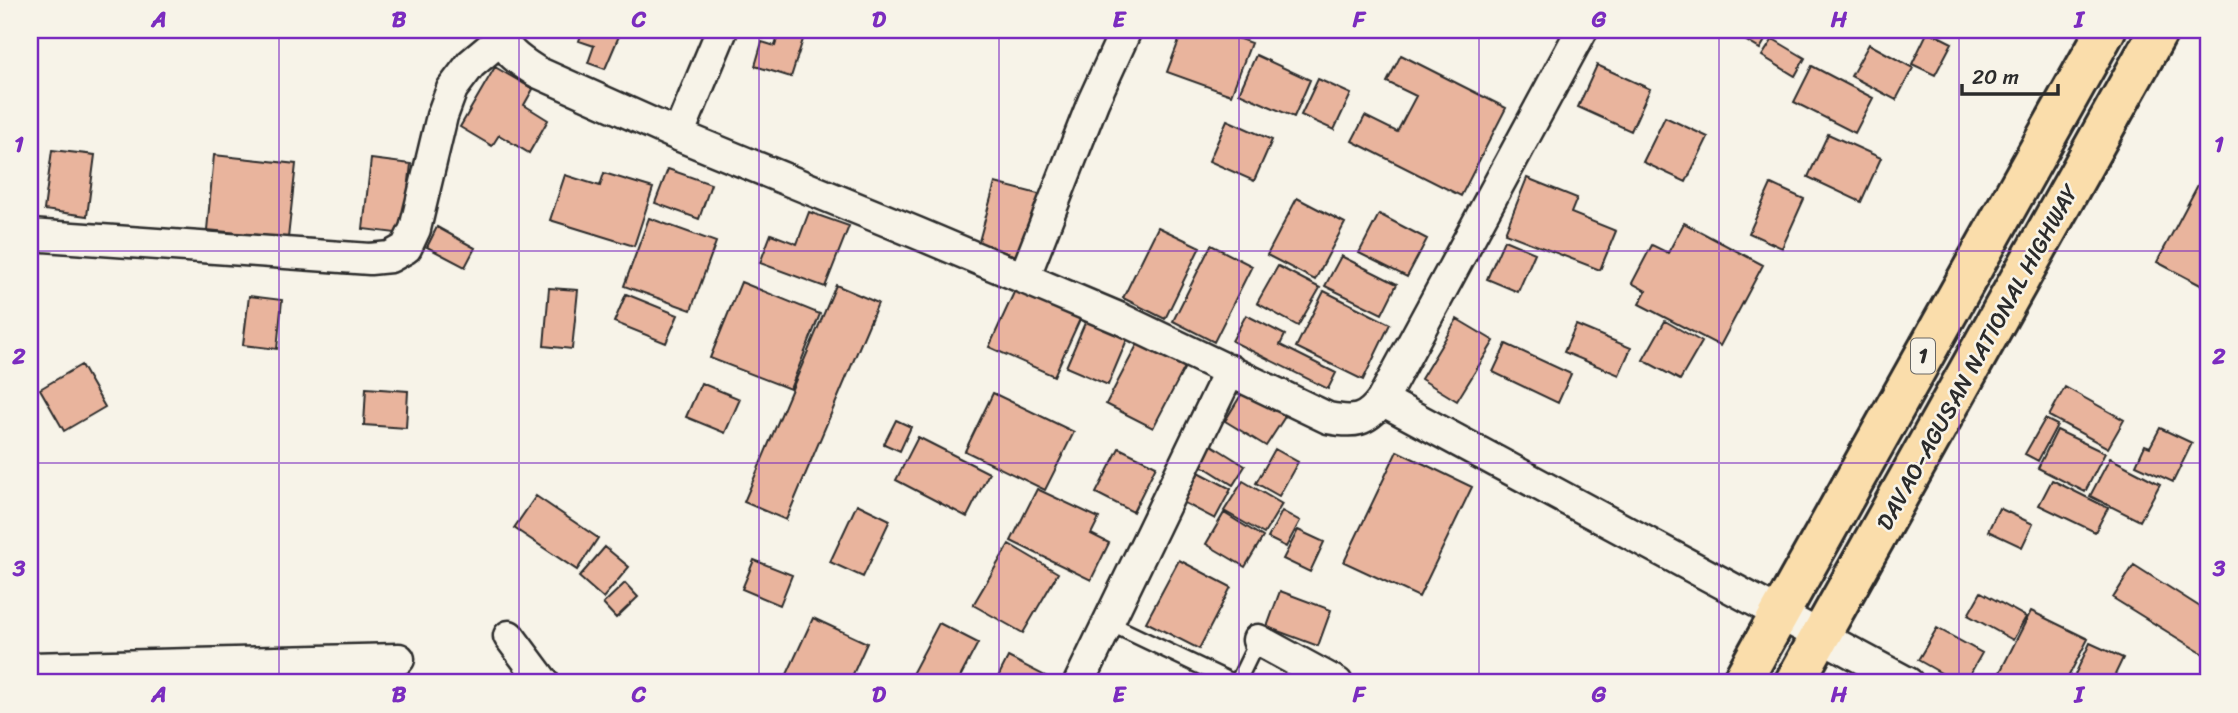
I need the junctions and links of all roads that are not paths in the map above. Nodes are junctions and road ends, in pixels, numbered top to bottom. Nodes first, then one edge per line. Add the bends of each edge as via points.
1 (722, 30) edge
2 (1126, 30) edge
3 (1582, 30) edge
4 (2106, 30) edge
5 (2159, 30) edge
6 (501, 34) edge
7 (678, 135) junction
8 (2004, 213) junction
9 (30, 235) edge
10 (2044, 235) junction
11 (1024, 278) junction
12 (1230, 370) junction
13 (1382, 400) junction
14 (1779, 614) junction
15 (1109, 623) junction
16 (509, 636) dead end
17 (1820, 637) junction
18 (1258, 640) joint
19 (399, 659) dead end
20 (30, 668) edge
21 (544, 683) edge
22 (1079, 683) edge
23 (1236, 683) edge
24 (1337, 683) edge
25 (1741, 683) edge
26 (1794, 683) edge
27 (1908, 683) edge

1 - 7 street
2 - 11 street
3 - 13 street
4 - 8 highway, DAVAO-AGUSAN NATIONAL HIGHWAY / 1
5 - 10 highway, DAVAO-AGUSAN NATIONAL HIGHWAY / 1
6 - 7 street via 515,59 537,72
6 - 9 street via 452,89 415,229 407,248 390,257
7 - 11 street
8 - 10 highway
8 - 14 highway, DAVAO-AGUSAN NATIONAL HIGHWAY / 1
10 - 17 highway, DAVAO-AGUSAN NATIONAL HIGHWAY / 1
11 - 12 street
12 - 13 street via 1328,418 1360,420 1373,413
12 - 15 street
13 - 14 street
14 - 17 street
14 - 25 highway, DAVAO-AGUSAN NATIONAL HIGHWAY / 1
15 - 22 street
15 - 23 lane
16 - 21 street
17 - 26 highway, DAVAO-AGUSAN NATIONAL HIGHWAY / 1
17 - 27 street
18 - 23 lane
18 - 24 street
19 - 20 street

